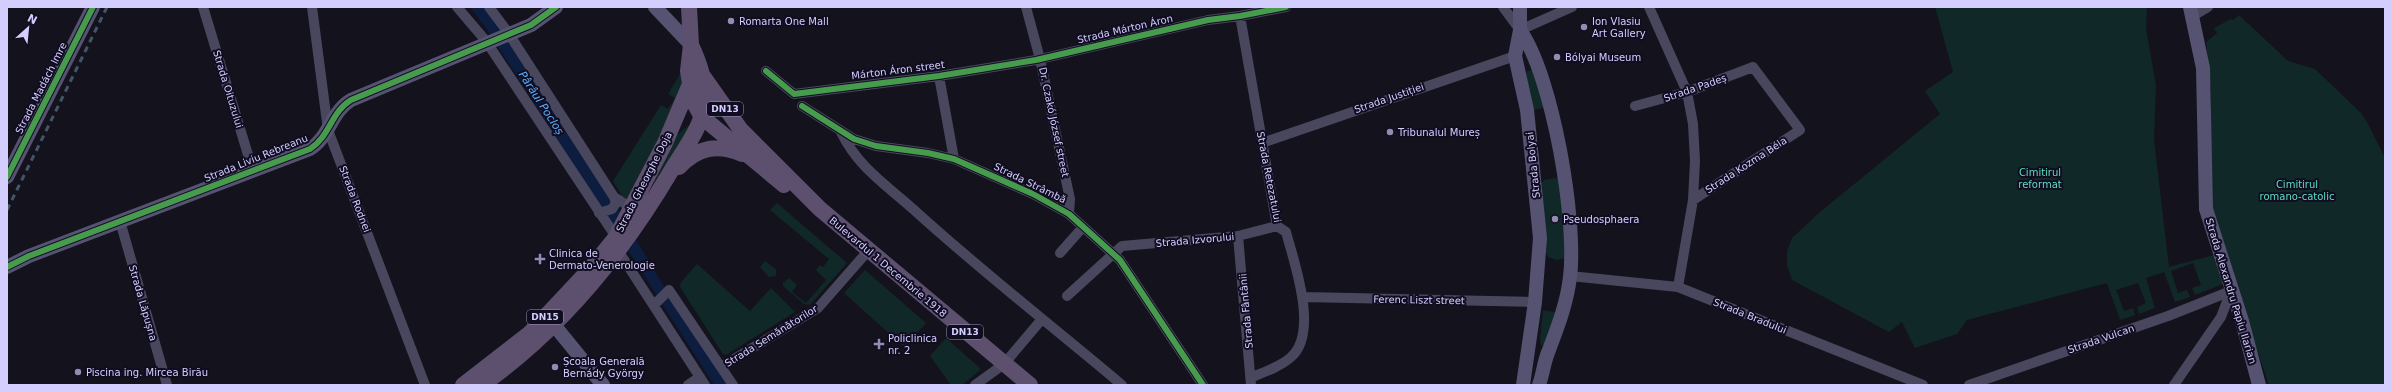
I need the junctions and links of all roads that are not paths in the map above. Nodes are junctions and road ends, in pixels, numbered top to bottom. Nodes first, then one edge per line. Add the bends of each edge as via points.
1 (93, 7) edge
2 (203, 7) edge
3 (312, 7) edge
4 (457, 7) edge
5 (489, 7) edge
6 (556, 7) edge
7 (655, 7) edge
8 (689, 7) edge
9 (1026, 7) edge
10 (1286, 7) edge
11 (1503, 7) edge
12 (1520, 7) edge
13 (1572, 7) edge
14 (1649, 7) edge
15 (2208, 7) edge
16 (2192, 12) edge
17 (1240, 16) junction
18 (1520, 30) junction
19 (508, 34) junction
20 (491, 43) junction
21 (691, 45) junction
22 (1515, 56) junction
23 (1040, 59) junction
24 (1534, 62) junction
25 (766, 71) dead end
26 (939, 76) junction
27 (697, 80) junction
28 (1687, 92) junction
29 (802, 106) dead end
30 (1635, 106) dead end
31 (702, 117) junction
32 (328, 130) junction
33 (1800, 130) joint
34 (841, 132) junction
35 (750, 140) junction
36 (665, 143) junction
37 (1262, 143) junction
38 (748, 156) junction
39 (954, 159) junction
40 (253, 171) junction
41 (8, 172) edge
42 (665, 181) junction
43 (614, 197) junction
44 (1693, 200) junction
45 (632, 208) junction
46 (820, 209) junction
47 (599, 213) junction
48 (1069, 214) junction
49 (120, 221) junction
50 (1278, 226) junction
51 (1083, 227) junction
52 (1238, 236) junction
53 (617, 244) junction
54 (868, 251) junction
55 (1114, 252) junction
56 (1060, 253) dead end
57 (7, 268) edge
58 (1570, 276) junction
59 (1678, 287) junction
60 (2227, 292) junction
61 (1067, 296) dead end
62 (1303, 297) junction
63 (1535, 302) junction
64 (654, 305) junction
65 (1042, 319) junction
66 (554, 325) junction
67 (1530, 344) junction
68 (1548, 351) junction
69 (1004, 364) junction
70 (721, 367) junction
71 (702, 381) edge
72 (1252, 381) edge
73 (167, 385) edge
74 (425, 385) edge
75 (462, 385) edge
76 (482, 385) edge
77 (603, 385) edge
78 (688, 385) edge
79 (733, 385) edge
80 (975, 385) edge
81 (1030, 385) edge
82 (1122, 385) edge
83 (1203, 385) edge
84 (1524, 385) edge
85 (1539, 385) edge
86 (1922, 385) edge
87 (1969, 385) edge
88 (2174, 385) edge
89 (2259, 385) edge

1 - 41 street, Strada Madách Imre
2 - 40 street, Strada Oituzului
3 - 32 street, Strada Rodnei
4 - 20 street
5 - 19 street
6 - 19 street, Strada Liviu Rebreanu via 531,25
7 - 21 street
8 - 21 main road, DN15
9 - 23 street, Dr. Czakó József street
10 - 17 street, Strada Márton Áron
11 - 18 street, Strada Bolyai
12 - 18 street, Strada Bolyai
13 - 18 street
14 - 28 street
15 - 16 street
16 - 60 street, Strada Alexandru Papiu Ilarian via 2200,46 2205,96 2206,209
17 - 23 street, Strada Márton Áron via 1208,20
17 - 37 street, Strada Retezatului
18 - 22 street, Strada Bolyai
18 - 24 street, Strada Bolyai via 1528,42
19 - 20 street, Strada Liviu Rebreanu
19 - 43 street
20 - 32 street, Strada Liviu Rebreanu via 351,100 335,114
20 - 47 street
21 - 27 main road, DN15 via 688,71
22 - 24 street
22 - 37 street, Strada Justiției
22 - 63 street, Strada Bolyai via 1527,110 1540,238
23 - 26 street, Márton Áron street
23 - 48 street, Dr. Czakó József street via 1070,199
24 - 58 street, Strada Bolyai via 1550,105 1570,210
25 - 26 street, Márton Áron street via 794,94
26 - 39 street
27 - 31 main road, Bulevardul 1 Decembrie 1918 via 693,101
27 - 35 main road, Bulevardul 1 Decembrie 1918 / DN13
27 - 36 main road, Strada Gheorghe Doja / DN15
28 - 30 street, Strada Padeș
28 - 33 street, Strada Padeș via 1753,67
28 - 44 street via 1695,161
29 - 34 street, Strada Strâmbă
31 - 35 main road via 718,120
31 - 36 main road via 679,127
31 - 38 main road, Bulevardul 1 Decembrie 1918
31 - 42 main road, Strada Gheorghe Doja / DN15
32 - 40 street, Strada Liviu Rebreanu via 320,142 310,149
32 - 74 street, Strada Rodnei
33 - 44 street, Strada Kozma Béla
34 - 39 street, Strada Strâmbă via 876,146
34 - 65 street, Strada Strâmbă via 847,145 865,169
35 - 46 main road, Bulevardul 1 Decembrie 1918 / DN13
36 - 45 main road, Strada Gheorghe Doja / DN15
37 - 50 street, Strada Retezatului
38 - 42 main road via 728,148 709,147 689,156
38 - 46 main road, Bulevardul 1 Decembrie 1918 / DN13
39 - 48 street, Strada Strâmbă via 1033,194
40 - 49 street, Strada Liviu Rebreanu
42 - 53 main road, Strada Gheorghe Doja / DN15
43 - 45 street
43 - 47 street via 616,204 612,209
44 - 59 street
45 - 53 main road, Strada Gheorghe Doja / DN15
46 - 54 main road, Bulevardul 1 Decembrie 1918 / DN13
47 - 53 street
48 - 51 street, Strada Strâmbă
49 - 57 street, Strada Liviu Rebreanu via 29,256
49 - 73 street, Strada Lăpușna
50 - 52 street, Strada Izvorului
50 - 62 street, Strada Retezatului via 1286,232
51 - 55 street, Strada Strâmbă
51 - 56 street
52 - 55 street, Strada Izvorului via 1122,246
52 - 72 street, Strada Fântânii
53 - 64 street
53 - 66 main road, Strada Gheorghe Doja / DN15
53 - 75 main road, Strada Gheorghe Doja / DN15 via 530,333
54 - 69 main road, Bulevardul 1 Decembrie 1918 / DN13
54 - 70 street, Strada Semănătorilor via 828,299 809,315
55 - 61 street
55 - 83 street, Strada Strâmbă
58 - 59 street, Strada Bradului
58 - 68 street, Strada Bolyai via 1566,304
59 - 86 street, Strada Bradului
60 - 87 street, Strada Vulcan via 2168,316
60 - 88 street via 2221,317
60 - 89 street, Strada Alexandru Papiu Ilarian via 2242,321
62 - 63 street, Ferenc Liszt street
62 - 72 street, Strada Retezatului via 1303,334 1299,347 1291,358
63 - 67 street, Strada Bolyai
64 - 70 street via 669,290
64 - 71 street
65 - 69 street
65 - 82 street, Strada Strâmbă
66 - 76 main road, Strada Gheorghe Doja / DN15 via 518,358
66 - 77 street
67 - 68 street via 1537,352
67 - 84 street, Strada Bolyai
68 - 85 street, Strada Bolyai
69 - 80 street
69 - 81 main road, Bulevardul 1 Decembrie 1918 / DN13
70 - 79 street
71 - 78 street

